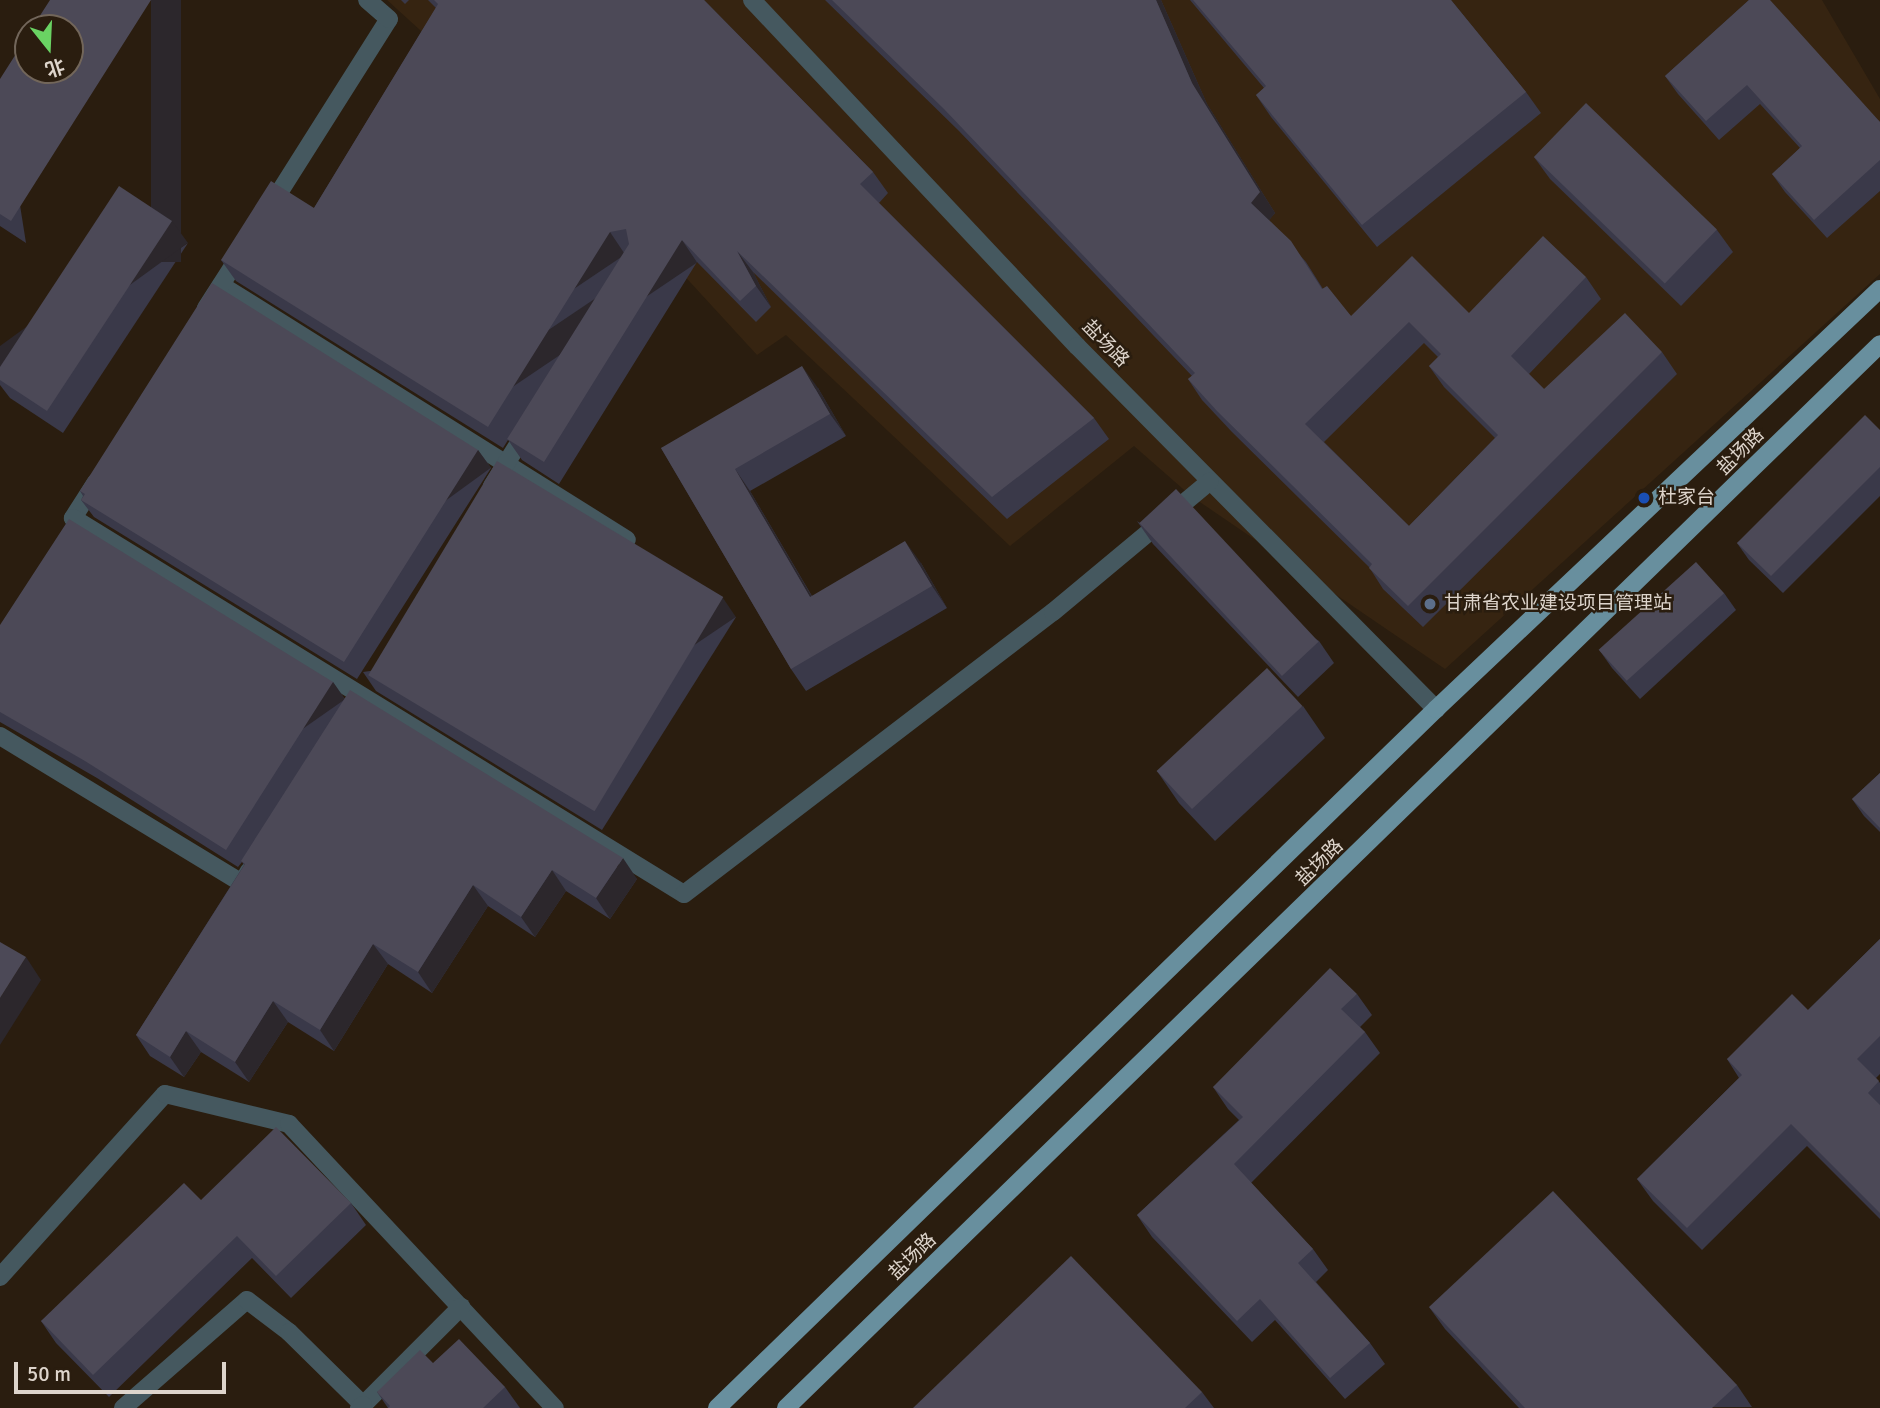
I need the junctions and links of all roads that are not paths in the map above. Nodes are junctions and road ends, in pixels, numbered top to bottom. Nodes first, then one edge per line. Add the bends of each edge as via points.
1 (367, 0) edge
2 (752, 0) edge
3 (221, 285) junction
4 (1880, 289) edge
5 (199, 320) edge
6 (1880, 344) edge
7 (534, 419) edge
8 (506, 464) junction
9 (103, 472) edge
10 (1210, 481) junction
11 (484, 499) edge
12 (641, 549) edge
13 (1436, 709) junction
14 (0, 736) edge
15 (257, 859) edge
16 (0, 1277) edge
17 (461, 1307) junction
18 (361, 1406) edge
19 (123, 1408) edge
20 (555, 1408) edge
21 (717, 1408) edge
22 (786, 1408) edge

1 - 3 street via 389,19
2 - 10 street, 盐场路
3 - 5 street
3 - 8 street
4 - 13 main road, 盐场路
6 - 22 main road, 盐场路
7 - 8 street
8 - 11 street
8 - 12 street
9 - 10 street via 70,524 684,894 1042,620
10 - 13 street, 盐场路
13 - 21 main road, 盐场路
14 - 15 street via 242,883
16 - 17 street via 165,1094 289,1124
17 - 18 street
17 - 20 street
18 - 19 street via 289,1332 247,1300

